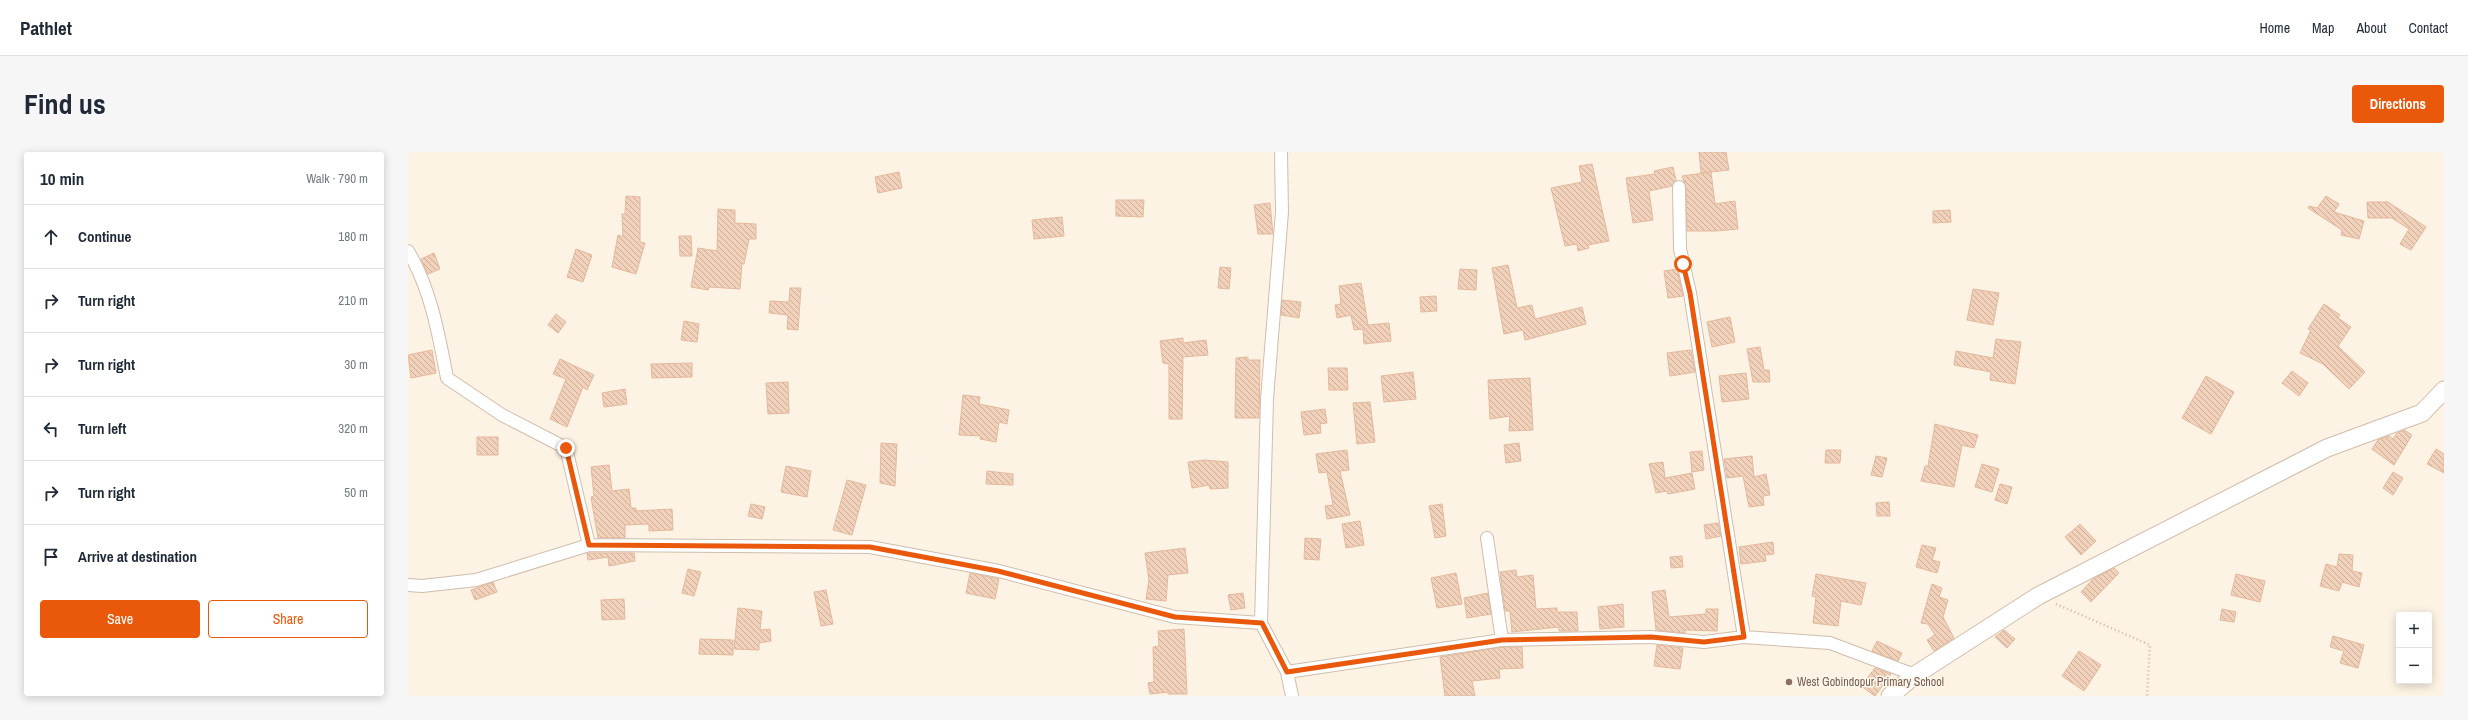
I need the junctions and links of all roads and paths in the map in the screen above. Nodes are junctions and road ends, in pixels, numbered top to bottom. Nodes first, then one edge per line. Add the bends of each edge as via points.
1 (1281, 152) edge
2 (1679, 187) dead end
3 (408, 251) edge
4 (2444, 390) edge
5 (1487, 538) dead end
6 (589, 545) junction
7 (408, 585) edge
8 (2038, 596) junction
9 (1262, 623) junction
10 (1744, 637) junction
11 (1502, 640) junction
12 (1287, 672) junction
13 (1915, 675) junction
14 (1292, 696) edge
15 (1890, 696) edge
16 (2147, 696) edge

1 - 9 street via 1282,212 1267,399
2 - 10 street via 1680,249 1690,293
3 - 6 street via 415,263 438,329 447,378 502,415 566,448
4 - 8 main road via 2422,413 2327,448
5 - 11 street
6 - 7 street via 476,580 422,586
6 - 9 street via 870,547 998,571 1175,617
8 - 13 main road
8 - 16 path via 2150,645
9 - 12 street
10 - 11 street via 1704,642 1651,637
10 - 13 street via 1830,643
11 - 12 street
12 - 14 street
13 - 15 main road

